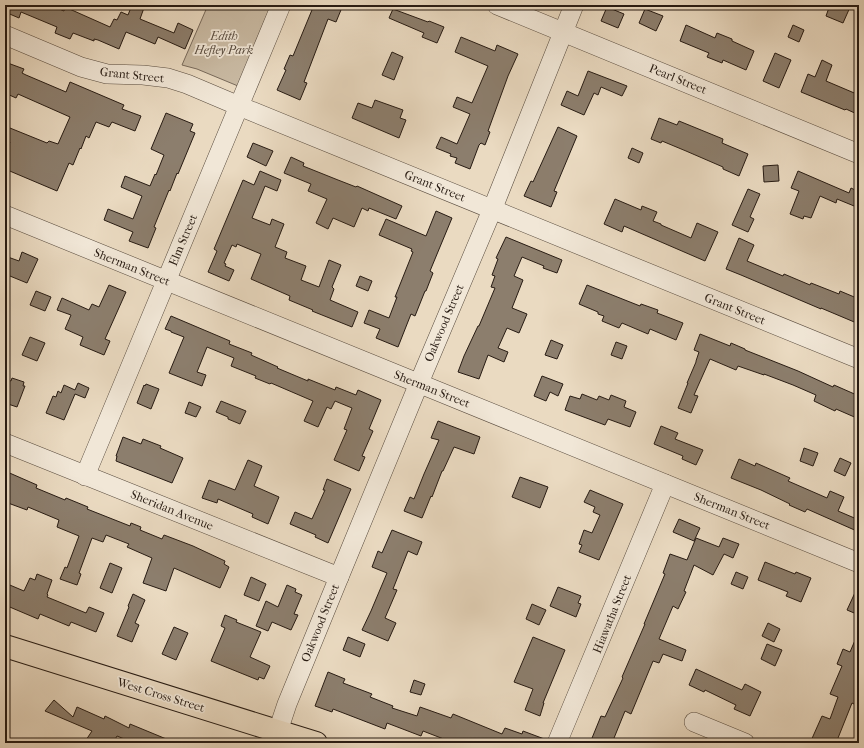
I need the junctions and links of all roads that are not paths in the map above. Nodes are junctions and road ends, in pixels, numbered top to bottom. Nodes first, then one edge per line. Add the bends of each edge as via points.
1 (281, 5) edge
2 (497, 5) edge
3 (574, 5) edge
4 (563, 32) junction
5 (5, 35) edge
6 (239, 106) junction
7 (859, 154) edge
8 (492, 210) junction
9 (5, 215) edge
10 (166, 281) junction
11 (859, 359) edge
12 (419, 383) junction
13 (5, 443) edge
14 (85, 476) junction
15 (665, 484) junction
16 (859, 563) edge
17 (339, 577) junction
18 (5, 646) edge
19 (694, 722) dead end
20 (297, 738) edge
21 (557, 743) edge
22 (745, 743) edge

1 - 6 street, Elm Street
2 - 4 street, Pearl Street
3 - 4 street, Oakwood Street
4 - 7 street, Pearl Street
4 - 8 street, Oakwood Street
5 - 6 street, Grant Street via 80,67 107,74 168,78
6 - 8 street, Grant Street
6 - 10 street, Elm Street
8 - 11 street, Grant Street
8 - 12 street, Oakwood Street
9 - 10 street, Sherman Street
10 - 12 street, Sherman Street
10 - 14 street, Elm Street
12 - 15 street, Sherman Street
12 - 17 street, Oakwood Street
13 - 14 street, Sheridan Avenue
14 - 17 street, Sheridan Avenue
15 - 16 street, Sherman Street
15 - 21 street, Hiawatha Street
17 - 20 street, Oakwood Street via 287,704
18 - 20 main road, West Cross Street
19 - 22 street

